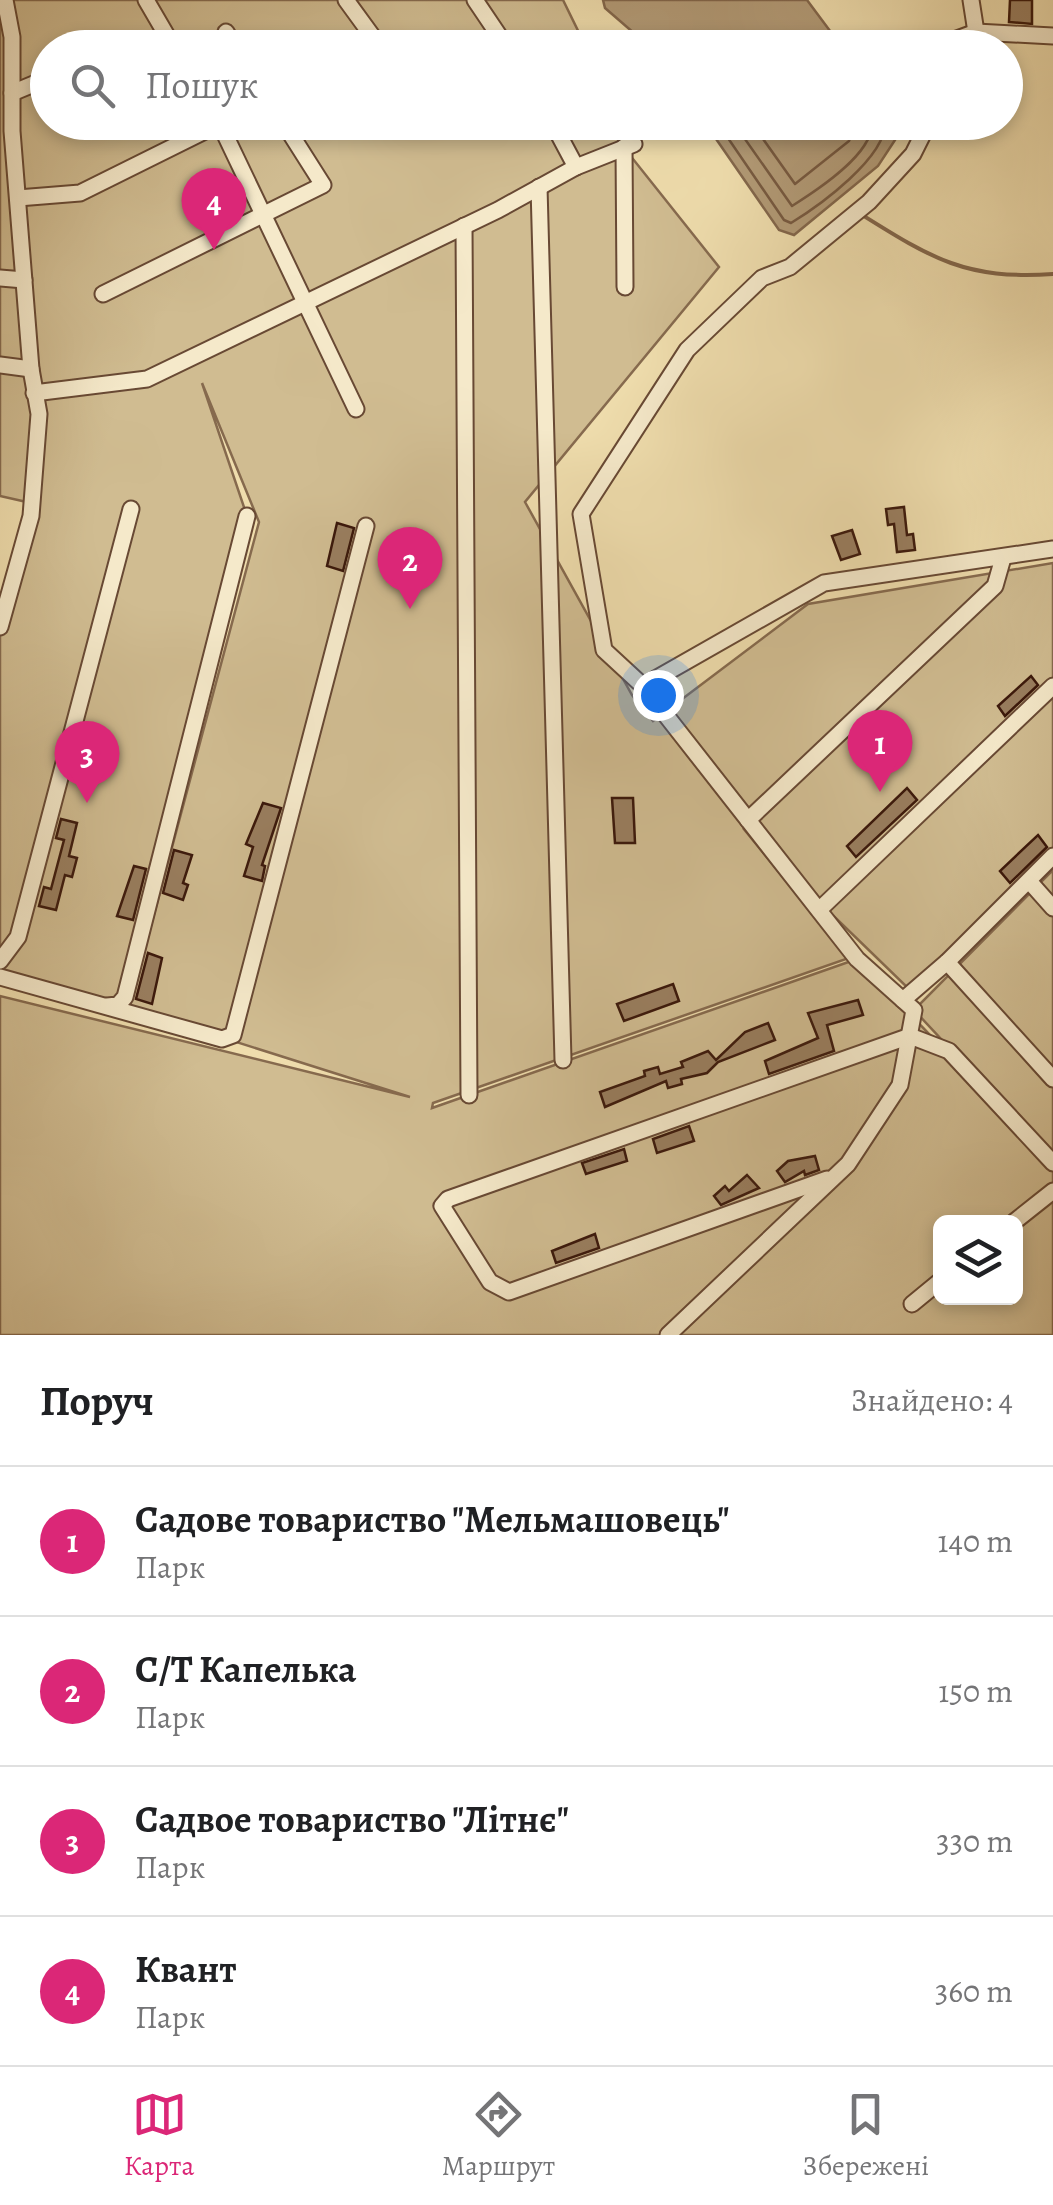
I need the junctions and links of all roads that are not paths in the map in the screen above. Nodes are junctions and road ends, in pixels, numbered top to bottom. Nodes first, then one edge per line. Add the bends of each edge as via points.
1 (5, 0) edge
2 (146, 0) edge
3 (346, 0) edge
4 (475, 0) edge
5 (971, 0) edge
6 (164, 30) edge
7 (368, 30) edge
8 (495, 30) edge
9 (976, 30) edge
10 (1023, 34) edge
11 (1053, 36) edge
12 (30, 86) edge
13 (12, 93) junction
14 (6, 131) edge
15 (185, 140) edge
16 (227, 140) edge
17 (295, 140) edge
18 (562, 140) edge
19 (920, 140) edge
20 (576, 167) junction
21 (539, 187) junction
22 (18, 198) junction
23 (263, 215) junction
24 (464, 226) junction
25 (0, 278) edge
26 (24, 280) junction
27 (625, 286) dead end
28 (104, 294) dead end
29 (305, 303) junction
30 (0, 366) edge
31 (30, 370) junction
32 (34, 393) junction
33 (356, 409) dead end
34 (131, 509) dead end
35 (247, 516) dead end
36 (366, 526) dead end
37 (1053, 549) edge
38 (1003, 558) junction
39 (0, 627) edge
40 (643, 686) junction
41 (1053, 686) edge
42 (748, 820) junction
43 (1053, 856) edge
44 (1029, 880) junction
45 (1053, 908) edge
46 (819, 910) junction
47 (0, 961) edge
48 (947, 962) junction
49 (0, 976) edge
50 (903, 1000) junction
51 (107, 1006) junction
52 (910, 1036) junction
53 (564, 1060) dead end
54 (1053, 1080) edge
55 (470, 1095) dead end
56 (1053, 1163) edge
57 (836, 1176) junction
58 (1053, 1191) edge
59 (1023, 1215) edge
60 (933, 1287) edge
61 (912, 1304) dead end
62 (668, 1335) edge

1 - 13 street
2 - 6 street
3 - 7 street
4 - 8 street
5 - 9 street
10 - 11 street
12 - 13 street
13 - 14 street
14 - 22 street
15 - 22 street via 80,193
16 - 23 street
17 - 23 street via 323,185
18 - 20 street
19 - 40 street via 870,202 790,266 762,278 687,350 588,498 582,541 604,650
20 - 21 street
20 - 27 street via 629,146
21 - 24 street
21 - 53 street
22 - 26 street
23 - 28 street
23 - 29 street
24 - 29 street
24 - 55 street
25 - 26 street
26 - 31 street
29 - 32 street via 147,379
29 - 33 street
30 - 31 street
31 - 32 street
32 - 39 street via 38,450 31,516
34 - 47 street via 18,937
35 - 51 street via 125,997
36 - 51 street via 233,1034 222,1039
37 - 38 street
38 - 40 street via 824,584
38 - 42 street via 994,586
40 - 42 street
41 - 46 street
42 - 46 street
43 - 44 street
44 - 45 street
44 - 48 street
46 - 50 street via 857,959
48 - 50 street
48 - 54 street
49 - 51 street
50 - 52 street via 914,1010
52 - 56 street via 949,1052
52 - 57 street via 893,1098
52 - 57 street via 442,1206 490,1282 508,1292
57 - 62 street
58 - 59 street
60 - 61 street

